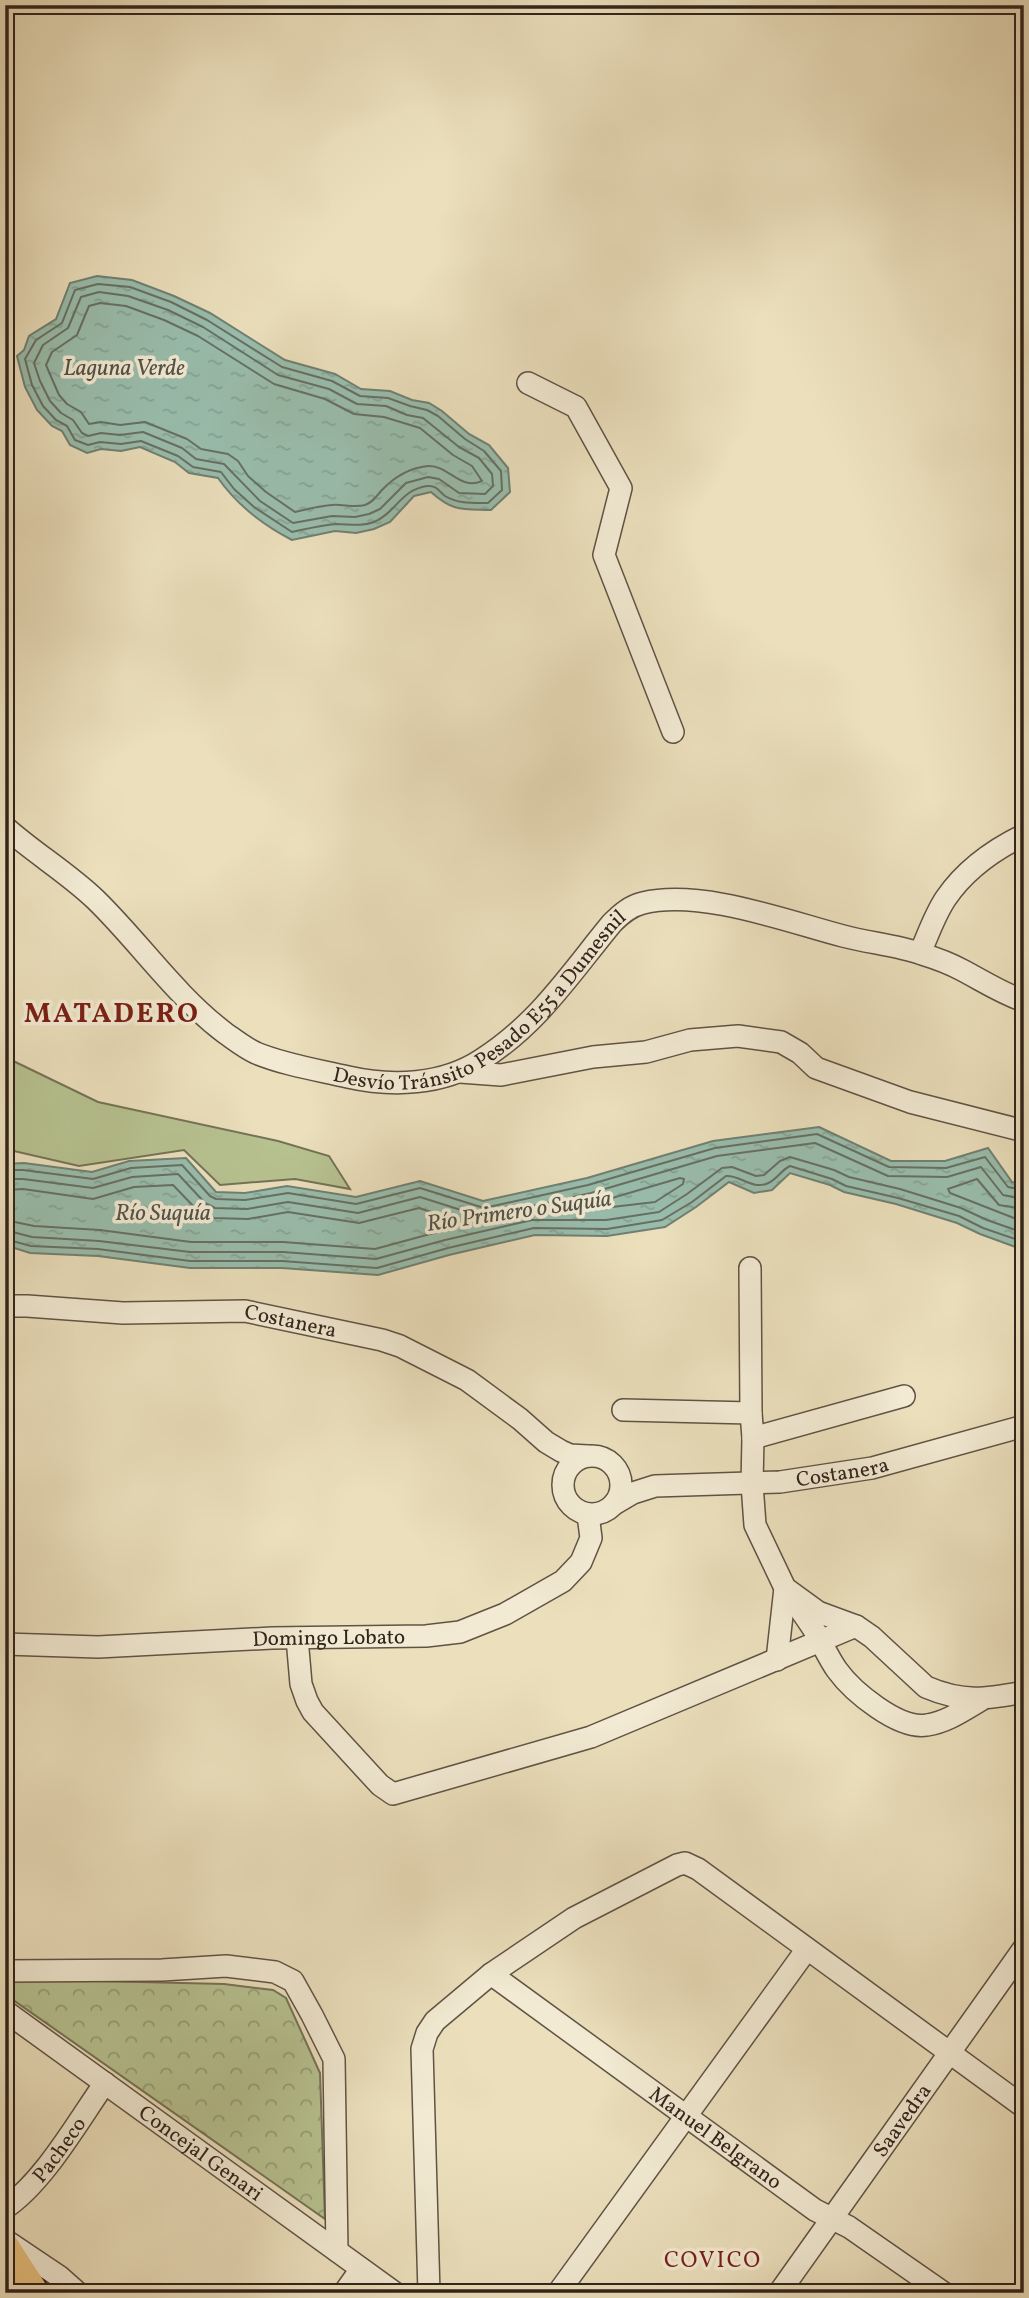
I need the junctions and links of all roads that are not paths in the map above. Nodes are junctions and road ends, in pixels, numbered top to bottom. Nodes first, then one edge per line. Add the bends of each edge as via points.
1 (528, 383) dead end
2 (673, 732) dead end
3 (5, 827) edge
4 (1024, 835) edge
5 (920, 953) junction
6 (1024, 1001) edge
7 (459, 1072) junction
8 (1024, 1131) edge
9 (750, 1268) dead end
10 (5, 1306) edge
11 (904, 1396) dead end
12 (624, 1410) dead end
13 (751, 1413) junction
14 (1024, 1426) edge
15 (753, 1437) junction
16 (546, 1442) junction
17 (588, 1456) junction
18 (615, 1467) junction
19 (562, 1481) junction
20 (752, 1484) junction
21 (655, 1486) junction
22 (615, 1503) junction
23 (588, 1515) junction
24 (785, 1588) junction
25 (856, 1626) junction
26 (297, 1638) junction
27 (821, 1643) junction
28 (5, 1644) edge
29 (777, 1660) junction
30 (1024, 1692) edge
31 (981, 1700) junction
32 (1024, 1948) edge
33 (807, 1949) junction
34 (5, 1970) edge
35 (491, 1974) junction
36 (5, 2011) edge
37 (949, 2053) junction
38 (105, 2083) junction
39 (1024, 2107) edge
40 (686, 2116) junction
41 (5, 2208) edge
42 (831, 2219) junction
43 (5, 2240) edge
44 (5, 2245) edge
45 (337, 2251) junction
46 (361, 2269) junction
47 (36, 2293) edge
48 (78, 2293) edge
49 (344, 2293) edge
50 (395, 2293) edge
51 (429, 2293) edge
52 (558, 2293) edge
53 (779, 2293) edge
54 (944, 2293) edge

1 - 2 street via 576,407 621,488 604,555
3 - 7 street, Desvío Tránsito Pesado E55 a Dumesnil via 95,899 190,1003 253,1052 383,1083 403,1084
4 - 5 street via 974,866 946,898
5 - 6 street, Desvío Tránsito Pesado E55 a Dumesnil
5 - 7 street, Desvío Tránsito Pesado E55 a Dumesnil via 735,907 673,900 641,904 612,923 519,1033
7 - 8 street via 500,1075 646,1052 690,1040 738,1037 781,1042 816,1068 911,1101
9 - 13 street
10 - 16 street, Costanera via 123,1313 245,1311 382,1340 467,1380
11 - 15 street
12 - 13 street
13 - 15 street
14 - 20 street, Costanera via 872,1468
15 - 20 street
16 - 17 street, Costanera via 570,1455
16 - 19 street, Costanera
17 - 18 street, Costanera
17 - 19 street via 571,1464
18 - 21 street, Costanera via 632,1480
18 - 22 street via 621,1485
19 - 23 street, Costanera via 571,1507
20 - 21 street, Costanera
20 - 24 street via 755,1525
21 - 22 street, Costanera
22 - 23 street, Costanera via 603,1513
23 - 26 street, Domingo Lobato via 591,1538 581,1562 563,1581 505,1614 460,1632 426,1636
24 - 25 street via 818,1612
24 - 27 street
24 - 29 street
25 - 27 street
25 - 31 street via 926,1687
26 - 28 street, Domingo Lobato via 98,1647
26 - 29 street via 301,1684 313,1712 393,1794 591,1737
27 - 29 street
27 - 31 street via 855,1689 900,1720 924,1726 945,1721
30 - 31 street
32 - 37 street, Saavedra
33 - 35 street via 685,1863 574,1918
33 - 37 street
33 - 40 street
34 - 45 street via 226,1966 275,1972 293,1981 334,2059
35 - 40 street, Manuel Belgrano
35 - 51 street via 435,2021 422,2049
36 - 38 street, Concejal Genari
37 - 39 street
37 - 42 street, Saavedra
38 - 41 street, Pacheco via 41,2174
38 - 45 street, Concejal Genari
40 - 42 street, Manuel Belgrano
40 - 52 street
42 - 53 street, Saavedra
42 - 54 street, Manuel Belgrano
43 - 48 street
44 - 47 main road
45 - 46 street, Concejal Genari
46 - 49 street
46 - 50 street, Concejal Genari

